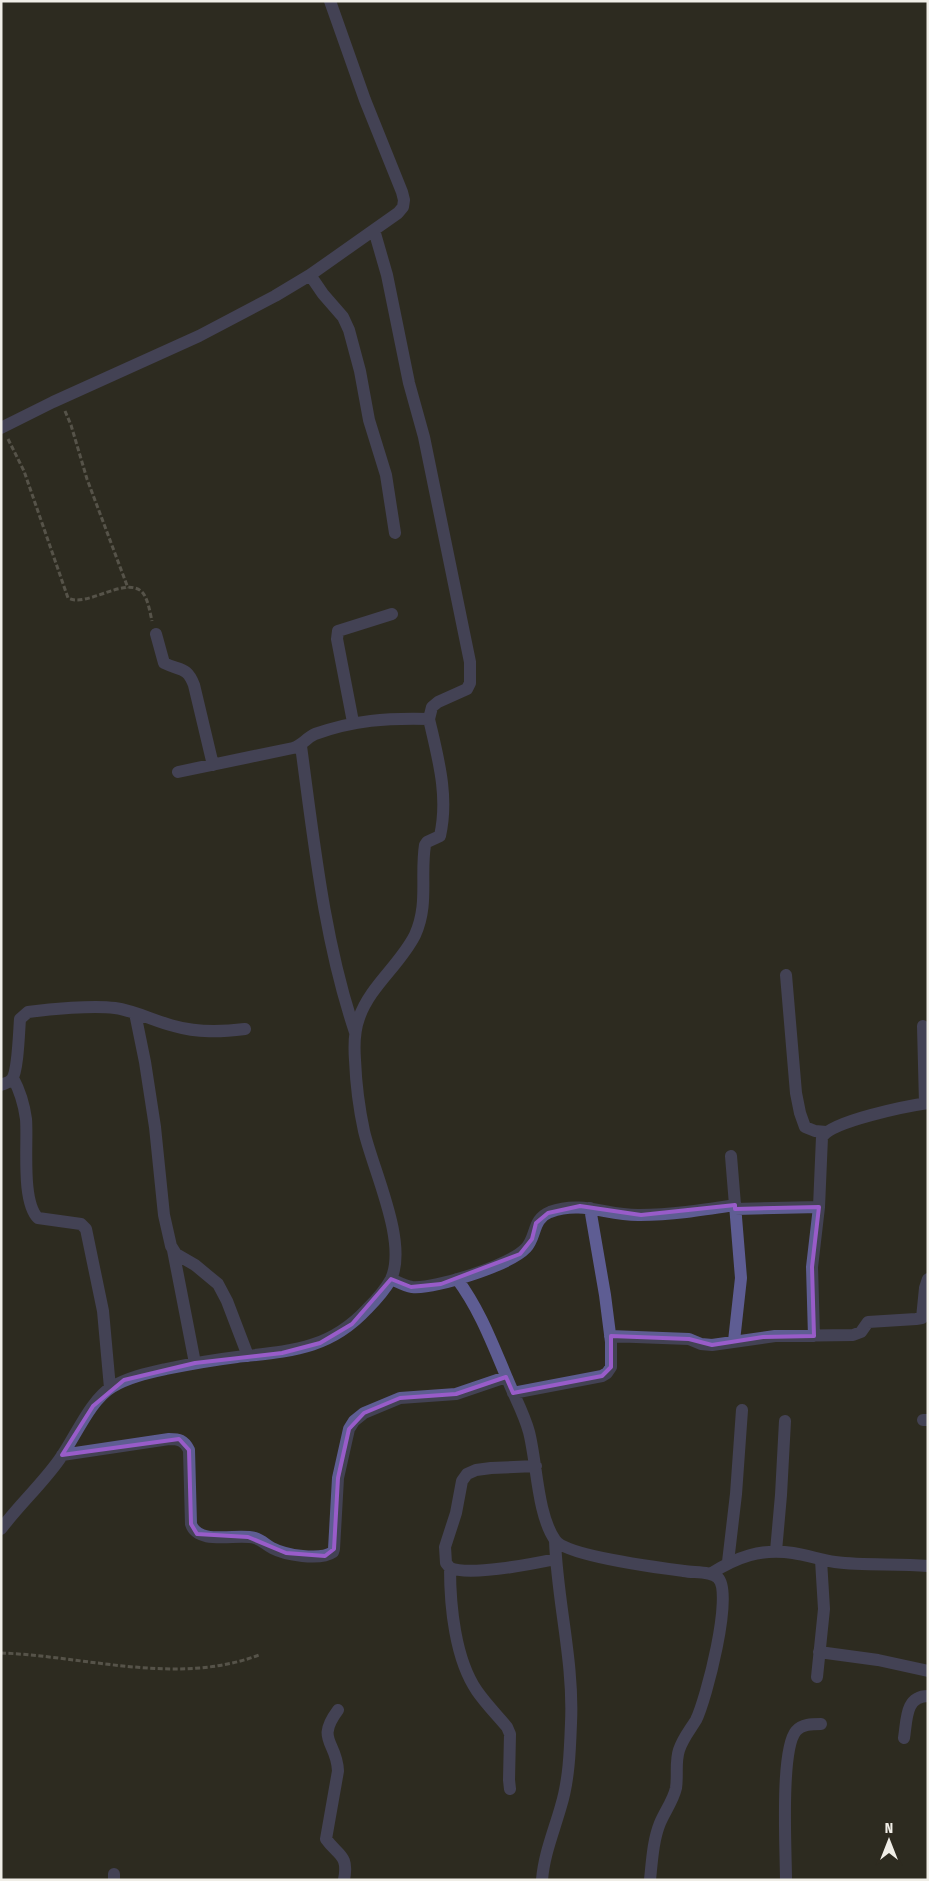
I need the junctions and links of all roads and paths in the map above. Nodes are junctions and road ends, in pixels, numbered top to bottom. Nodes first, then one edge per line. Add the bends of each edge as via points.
1 (330, 1) edge
2 (374, 230) junction
3 (310, 275) junction
4 (53, 402) junction
5 (1, 428) edge
6 (2, 435) edge
7 (395, 533) dead end
8 (128, 588) junction
9 (392, 614) dead end
10 (156, 634) joint
11 (429, 719) junction
12 (353, 722) junction
13 (301, 746) junction
14 (213, 765) junction
15 (178, 772) dead end
16 (786, 975) dead end
17 (135, 1013) junction
18 (924, 1026) dead end
19 (246, 1029) dead end
20 (355, 1035) junction
21 (13, 1078) junction
22 (1, 1085) edge
23 (926, 1103) edge
24 (826, 1132) junction
25 (731, 1156) dead end
26 (735, 1207) junction
27 (819, 1207) junction
28 (590, 1208) junction
29 (173, 1250) junction
30 (391, 1279) junction
31 (457, 1279) junction
32 (928, 1279) edge
33 (610, 1336) junction
34 (814, 1336) junction
35 (734, 1341) junction
36 (248, 1356) junction
37 (195, 1363) junction
38 (506, 1377) junction
39 (110, 1388) junction
40 (513, 1393) junction
41 (742, 1410) dead end
42 (785, 1421) dead end
43 (62, 1455) junction
44 (536, 1466) junction
45 (1, 1529) edge
46 (555, 1540) junction
47 (776, 1552) junction
48 (556, 1559) junction
49 (821, 1560) junction
50 (728, 1562) junction
51 (928, 1566) edge
52 (450, 1568) junction
53 (710, 1574) junction
54 (819, 1652) junction
55 (1, 1653) edge
56 (260, 1655) dead end
57 (928, 1671) edge
58 (817, 1677) dead end
59 (928, 1696) edge
60 (338, 1710) dead end
61 (821, 1724) dead end
62 (904, 1738) dead end
63 (510, 1788) dead end
64 (344, 1880) edge
65 (542, 1880) edge
66 (650, 1880) edge
67 (786, 1880) edge

1 - 2 street via 404,200 398,213
2 - 3 street
2 - 11 street via 408,383 424,437 470,662 467,688 438,702 432,707
3 - 4 street via 246,313
3 - 7 street via 343,317 349,330 369,420 386,475
4 - 5 street
4 - 8 path via 61,406 72,425 87,479
6 - 8 path via 12,446 24,471 68,598 76,600
8 - 10 path via 141,590 145,596
9 - 12 street via 338,631
10 - 14 street via 164,663 191,675
11 - 12 street
11 - 20 street via 444,792 440,836 425,845 424,904 414,936 364,1007
12 - 13 street via 314,734
13 - 14 street
13 - 20 street via 318,870 336,968
14 - 15 street
16 - 24 street via 800,1114 805,1127
17 - 19 street via 185,1029 212,1032
17 - 21 street via 114,1008 28,1012 20,1019
17 - 29 street via 155,1127 166,1232
18 - 23 street
20 - 30 street via 362,1123 395,1238 396,1266
21 - 22 street
21 - 39 street via 24,1106 28,1192 34,1214 38,1218 81,1224 86,1229 103,1311
23 - 24 street via 846,1123
24 - 27 street via 821,1144
25 - 26 street
26 - 27 street
26 - 28 street via 642,1216
26 - 35 street via 740,1278
27 - 34 street via 812,1267
28 - 31 street via 580,1206 548,1212 536,1223 532,1240 520,1254
28 - 33 street
29 - 36 street via 218,1284
29 - 37 street
30 - 31 street via 412,1287
30 - 36 street via 364,1312 336,1335 302,1349
31 - 38 street via 477,1309
32 - 34 street via 924,1316 920,1319 870,1321 857,1334
33 - 35 street via 689,1339 712,1345
33 - 40 street via 610,1366 602,1376
34 - 35 street
36 - 37 street
37 - 39 street via 147,1373
38 - 40 street
38 - 43 street via 456,1394 400,1398 364,1413 354,1421 349,1429 338,1478 334,1548 325,1556 286,1552 256,1538 197,1534 191,1524 189,1450 185,1442 178,1439
39 - 43 street via 92,1406
40 - 44 street via 528,1428
41 - 50 street
42 - 47 street
43 - 45 street
44 - 46 street via 545,1516
44 - 52 street via 491,1468 467,1474 462,1481 445,1547 446,1563
46 - 48 street
46 - 53 street via 561,1546 585,1554
47 - 49 street
47 - 50 street via 748,1554
48 - 52 street via 472,1570
48 - 65 street via 571,1676 571,1721 564,1794 545,1858
49 - 51 street
49 - 54 street via 824,1609
50 - 53 street
52 - 63 street via 453,1616 466,1670 477,1692 510,1734
53 - 66 street via 722,1584 718,1635 704,1699 678,1752 676,1787 660,1821
54 - 57 street via 870,1658
54 - 58 street
55 - 56 path via 151,1668 233,1664
59 - 62 street via 914,1699 910,1704
60 - 64 street via 327,1731 338,1771 326,1839 343,1856
61 - 67 street via 801,1727 795,1732 789,1750

